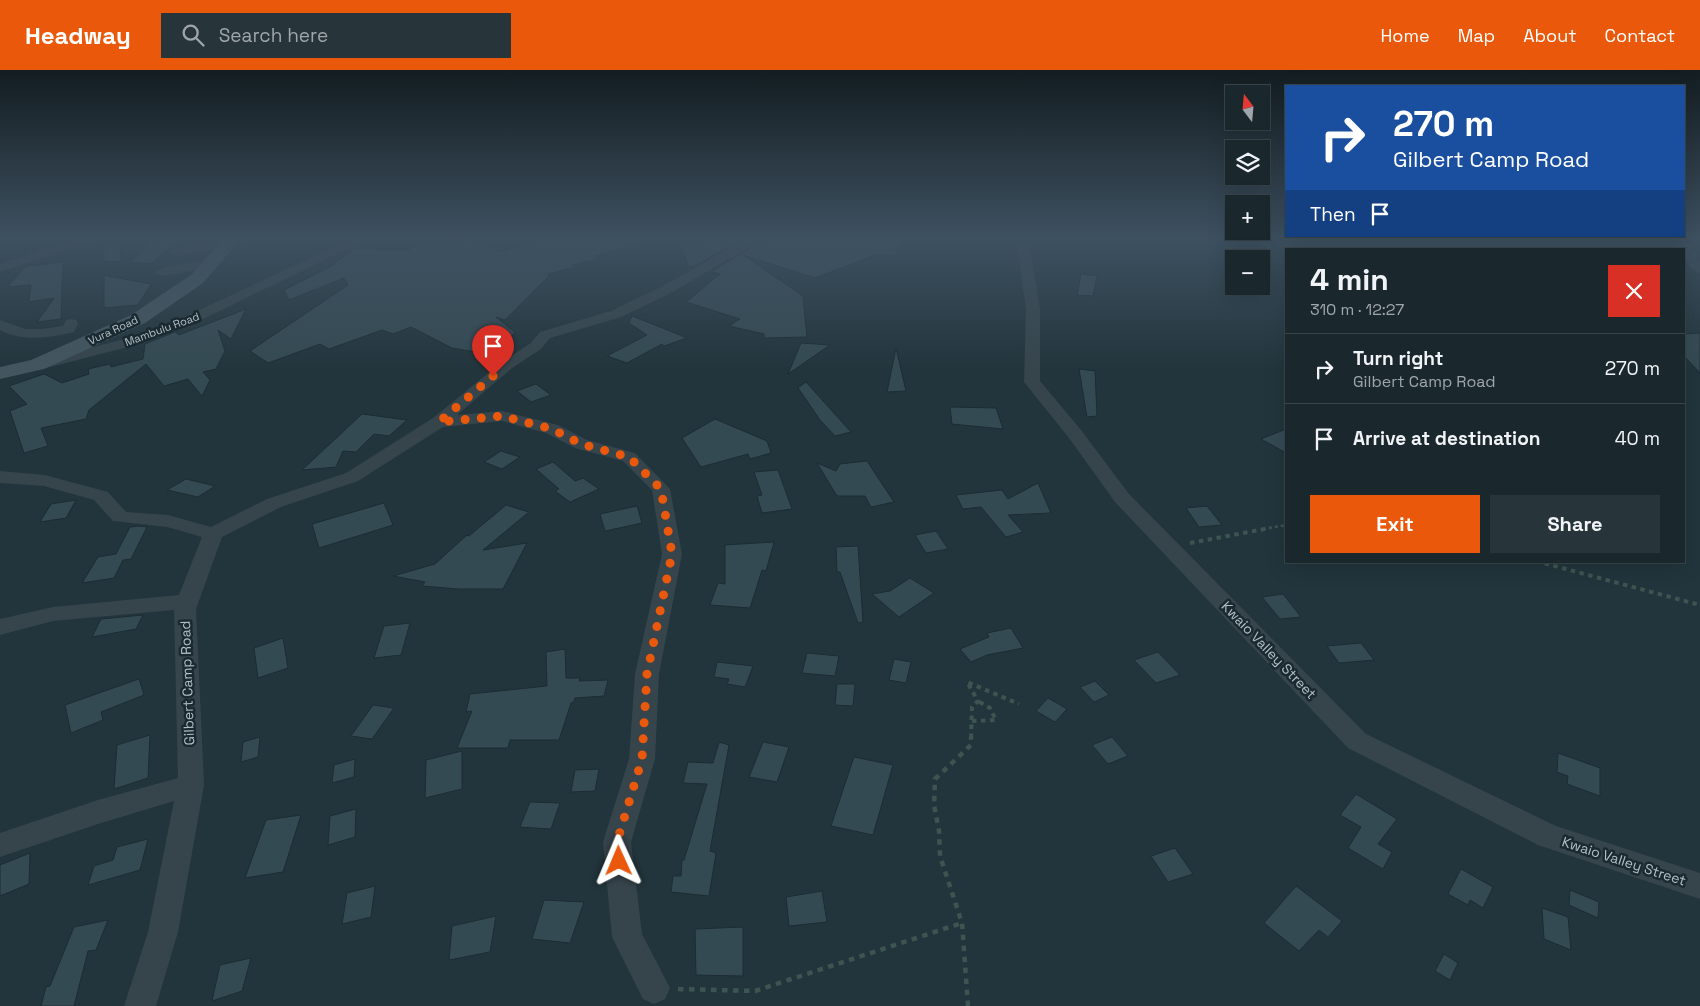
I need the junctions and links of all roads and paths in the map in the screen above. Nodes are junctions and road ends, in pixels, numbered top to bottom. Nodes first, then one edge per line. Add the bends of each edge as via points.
1 (192, 283) edge
2 (246, 283) edge
3 (269, 283) edge
4 (679, 283) edge
5 (1027, 283) edge
6 (198, 316) junction
7 (71, 323) dead end
8 (0, 324) edge
9 (37, 365) junction
10 (0, 373) edge
11 (439, 422) junction
12 (0, 477) edge
13 (1285, 525) edge
14 (213, 534) junction
15 (1170, 547) junction
16 (1543, 563) edge
17 (187, 602) junction
18 (1700, 605) edge
19 (0, 627) edge
20 (978, 701) junction
21 (1019, 704) dead end
22 (972, 721) junction
23 (191, 785) junction
24 (0, 845) edge
25 (1700, 886) edge
26 (962, 923) junction
27 (654, 988) joint
28 (140, 1006) edge
29 (968, 1006) edge

1 - 9 street, Vura Road via 138,319
2 - 6 street via 208,304
3 - 6 street, Mambulu Road
4 - 11 street via 616,314 545,335 536,346 507,365
5 - 15 street, Kwaio Valley Street via 1033,309 1032,382 1122,498
6 - 9 street, Mambulu Road via 138,340
7 - 8 street via 69,329 52,334 28,334
9 - 10 street, Vura Road
11 - 14 street via 352,477 274,503
11 - 27 street via 502,416 552,429 581,444 629,457 661,489 672,554 647,674 642,759 617,842 627,938
12 - 14 street via 46,481 101,496 120,517 168,520
13 - 15 path
14 - 17 street, Gilbert Camp Road
15 - 25 street, Kwaio Valley Street via 1357,741 1548,836
16 - 18 path
17 - 19 street via 53,614
17 - 23 street, Gilbert Camp Road
20 - 21 path via 967,682
20 - 22 path via 972,707
20 - 22 path via 995,713 996,720
22 - 26 path via 971,745 935,779 934,805 940,856
23 - 24 street
23 - 28 street, Gilbert Camp Road via 163,932
26 - 27 path via 755,991
26 - 29 path

